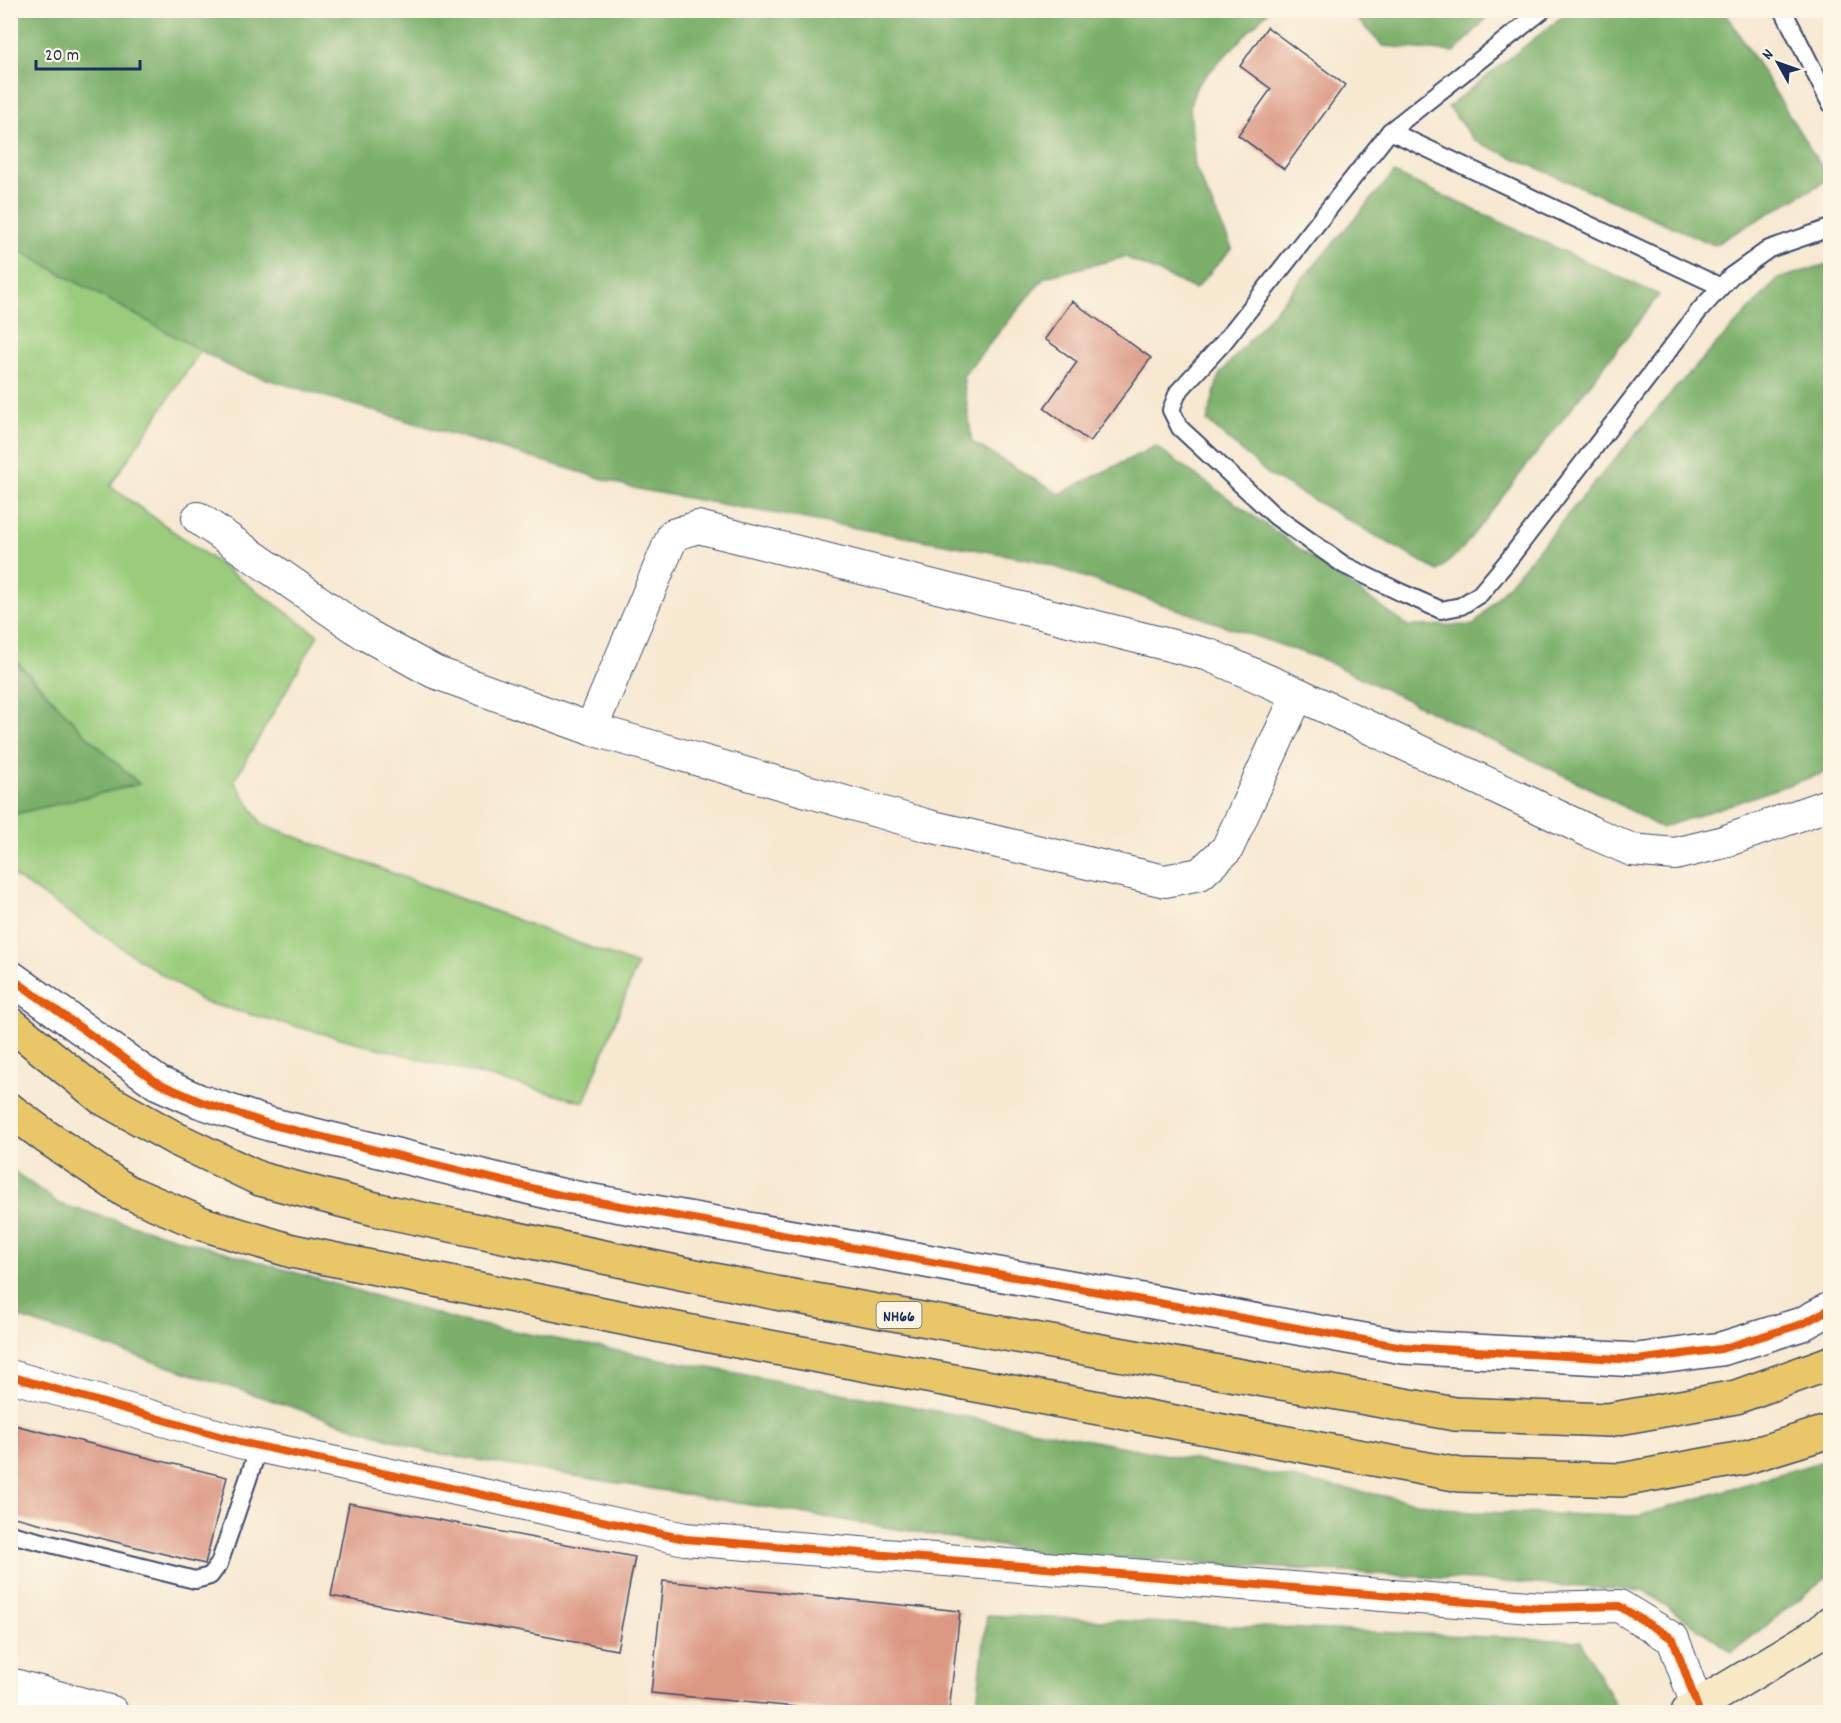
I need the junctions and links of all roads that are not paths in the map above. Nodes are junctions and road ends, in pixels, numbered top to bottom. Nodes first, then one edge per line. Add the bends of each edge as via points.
1 (1543, 10) edge
2 (1783, 10) edge
3 (1830, 103) edge
4 (1390, 131) junction
5 (1830, 228) edge
6 (1721, 287) junction
7 (198, 518) dead end
8 (1298, 694) junction
9 (591, 729) junction
10 (1830, 804) edge
11 (10, 977) edge
12 (10, 1023) edge
13 (10, 1110) edge
14 (1830, 1309) edge
15 (1830, 1362) edge
16 (10, 1376) edge
17 (1830, 1431) edge
18 (259, 1447) junction
19 (10, 1534) edge
20 (1830, 1623) edge
21 (10, 1684) edge
22 (1693, 1710) edge
23 (112, 1713) edge

1 - 4 lane
2 - 3 lane
4 - 6 lane
4 - 6 lane via 1223,343 1178,392 1171,410 1180,428 1275,516 1344,565 1400,592 1441,610 1461,606 1480,594
5 - 6 lane via 1768,249
7 - 9 street via 365,634 434,672
8 - 9 street via 1227,849 1200,874 1164,881 929,826
8 - 9 street via 1209,655 698,527 673,535
8 - 10 street via 1632,850 1675,854 1720,843
11 - 14 street via 158,1083 199,1101 268,1124 560,1195 1403,1347 1637,1360 1721,1349 1802,1324
12 - 15 highway, NH66 via 101,1097 260,1179 379,1210 776,1293 1455,1414 1608,1420 1736,1397
13 - 17 highway via 126,1191 203,1224 292,1251 727,1339 1460,1475 1621,1480 1743,1458
16 - 18 street
18 - 19 lane via 219,1564 210,1576 195,1580
18 - 22 street via 685,1539 1542,1608 1618,1606 1673,1639
20 - 22 main road
21 - 23 street

